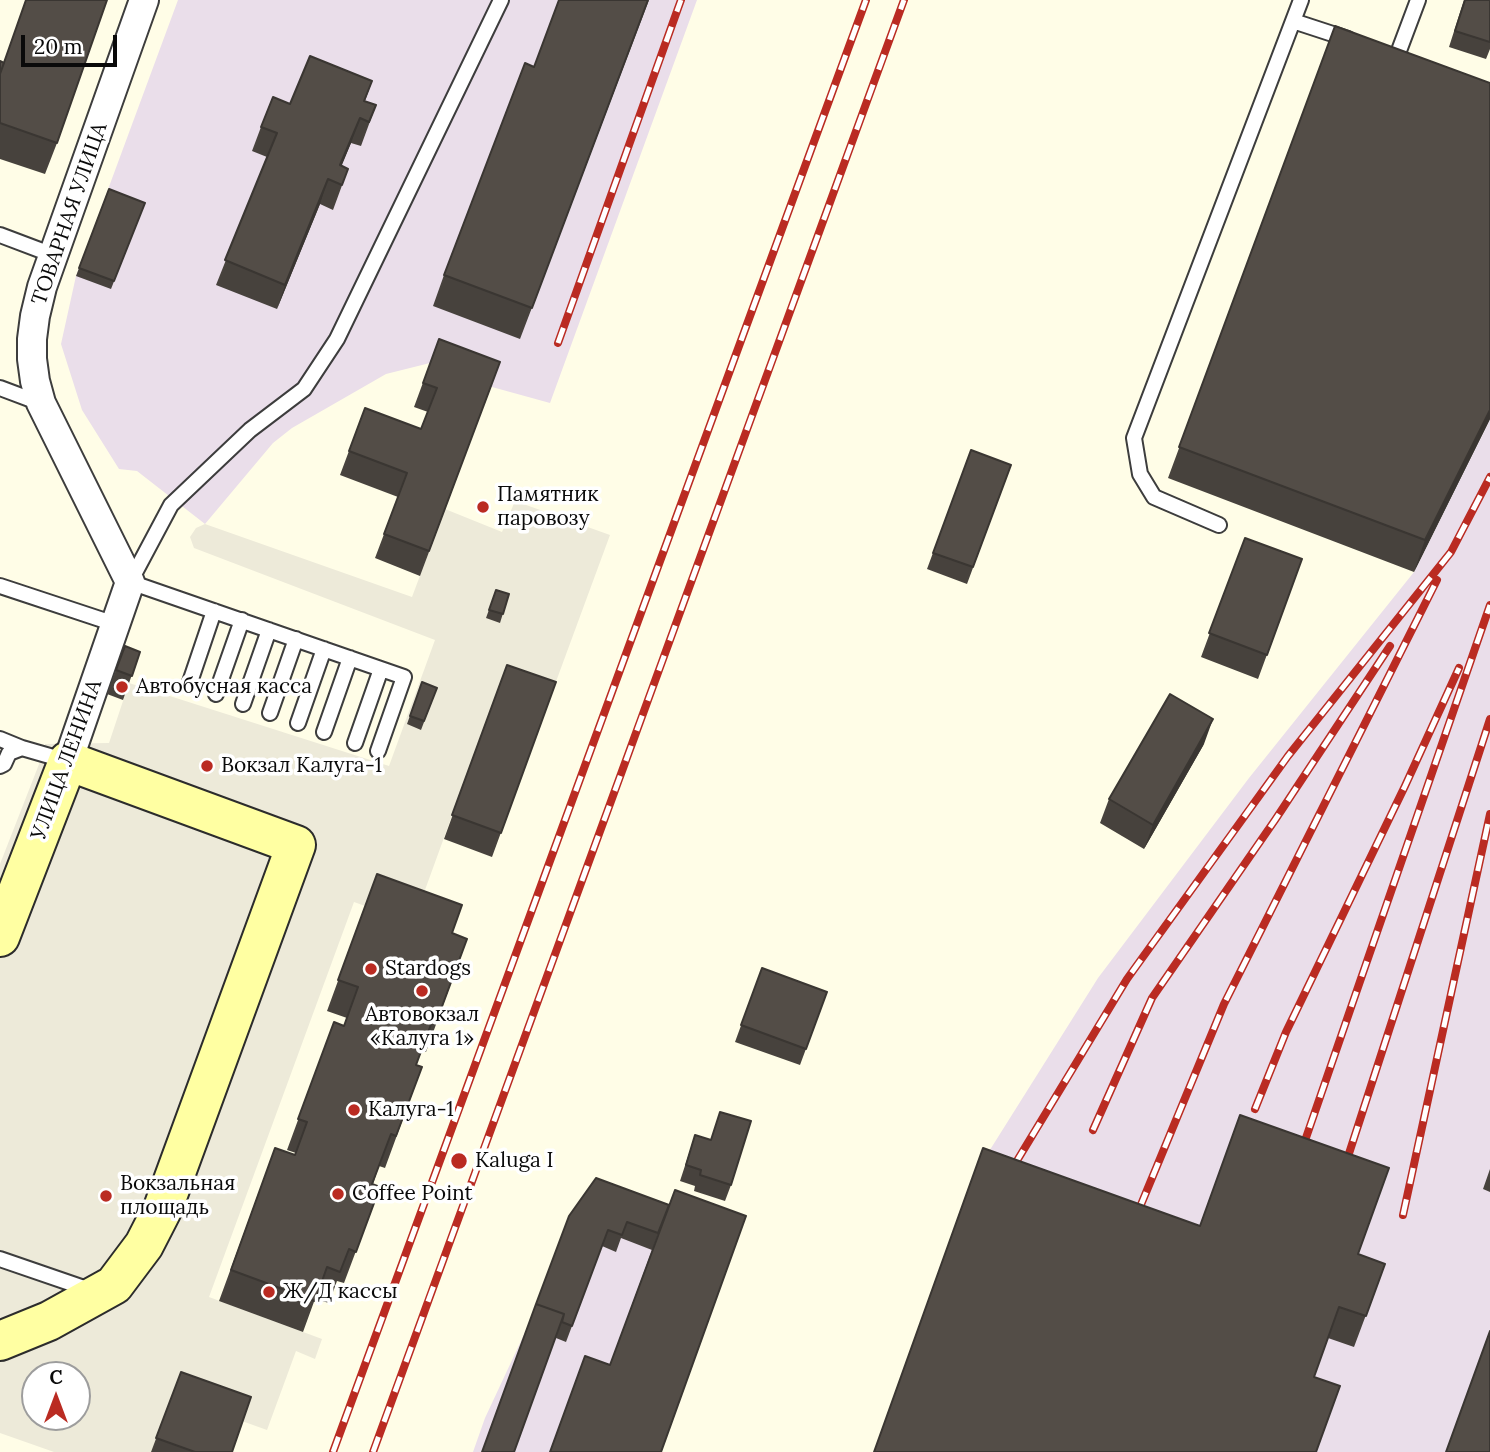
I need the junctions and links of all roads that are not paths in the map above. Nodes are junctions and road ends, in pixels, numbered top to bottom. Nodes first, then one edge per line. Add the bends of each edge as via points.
1 (144, 0) edge
2 (501, 0) edge
3 (1301, 0) edge
4 (1418, 0) edge
5 (1293, 20) junction
6 (1358, 43) edge
7 (1396, 56) edge
8 (0, 236) edge
9 (53, 256) junction
10 (0, 388) edge
11 (41, 403) junction
12 (1219, 525) dead end
13 (130, 582) junction
14 (0, 586) edge
15 (214, 611) junction
16 (242, 620) junction
17 (115, 624) junction
18 (269, 630) junction
19 (296, 639) junction
20 (324, 649) junction
21 (350, 658) junction
22 (382, 669) junction
23 (189, 685) dead end
24 (216, 694) dead end
25 (243, 704) dead end
26 (270, 713) dead end
27 (298, 723) dead end
28 (324, 732) dead end
29 (0, 739) edge
30 (355, 743) dead end
31 (22, 748) junction
32 (378, 751) dead end
33 (68, 761) junction
34 (0, 766) edge
35 (0, 937) edge
36 (0, 1259) edge
37 (98, 1293) junction
38 (0, 1341) edge

1 - 9 street, ТОВАРНАЯ УЛИЦА
2 - 13 lane via 337,339 304,389 250,430 171,505
3 - 5 lane
4 - 7 lane
5 - 6 lane
5 - 12 lane via 1134,438 1140,474 1154,497
8 - 9 lane
9 - 11 street, ТОВАРНАЯ УЛИЦА via 32,339
10 - 11 lane
11 - 13 street, ТОВАРНАЯ УЛИЦА
13 - 15 lane
13 - 17 street, УЛИЦА ЛЕНИНА
14 - 17 lane
15 - 16 lane
15 - 23 lane
16 - 18 lane
16 - 24 lane
17 - 33 street, УЛИЦА ЛЕНИНА
18 - 19 lane
18 - 25 lane
19 - 20 lane
19 - 26 lane
20 - 21 lane
20 - 27 lane
21 - 22 lane
21 - 28 lane
22 - 30 lane
22 - 32 lane via 404,677
29 - 31 lane
31 - 33 lane
31 - 34 lane via 9,753
33 - 35 main road, УЛИЦА ЛЕНИНА
33 - 37 main road via 296,845 163,1208 132,1262 114,1284
36 - 37 lane
37 - 38 main road via 49,1321

